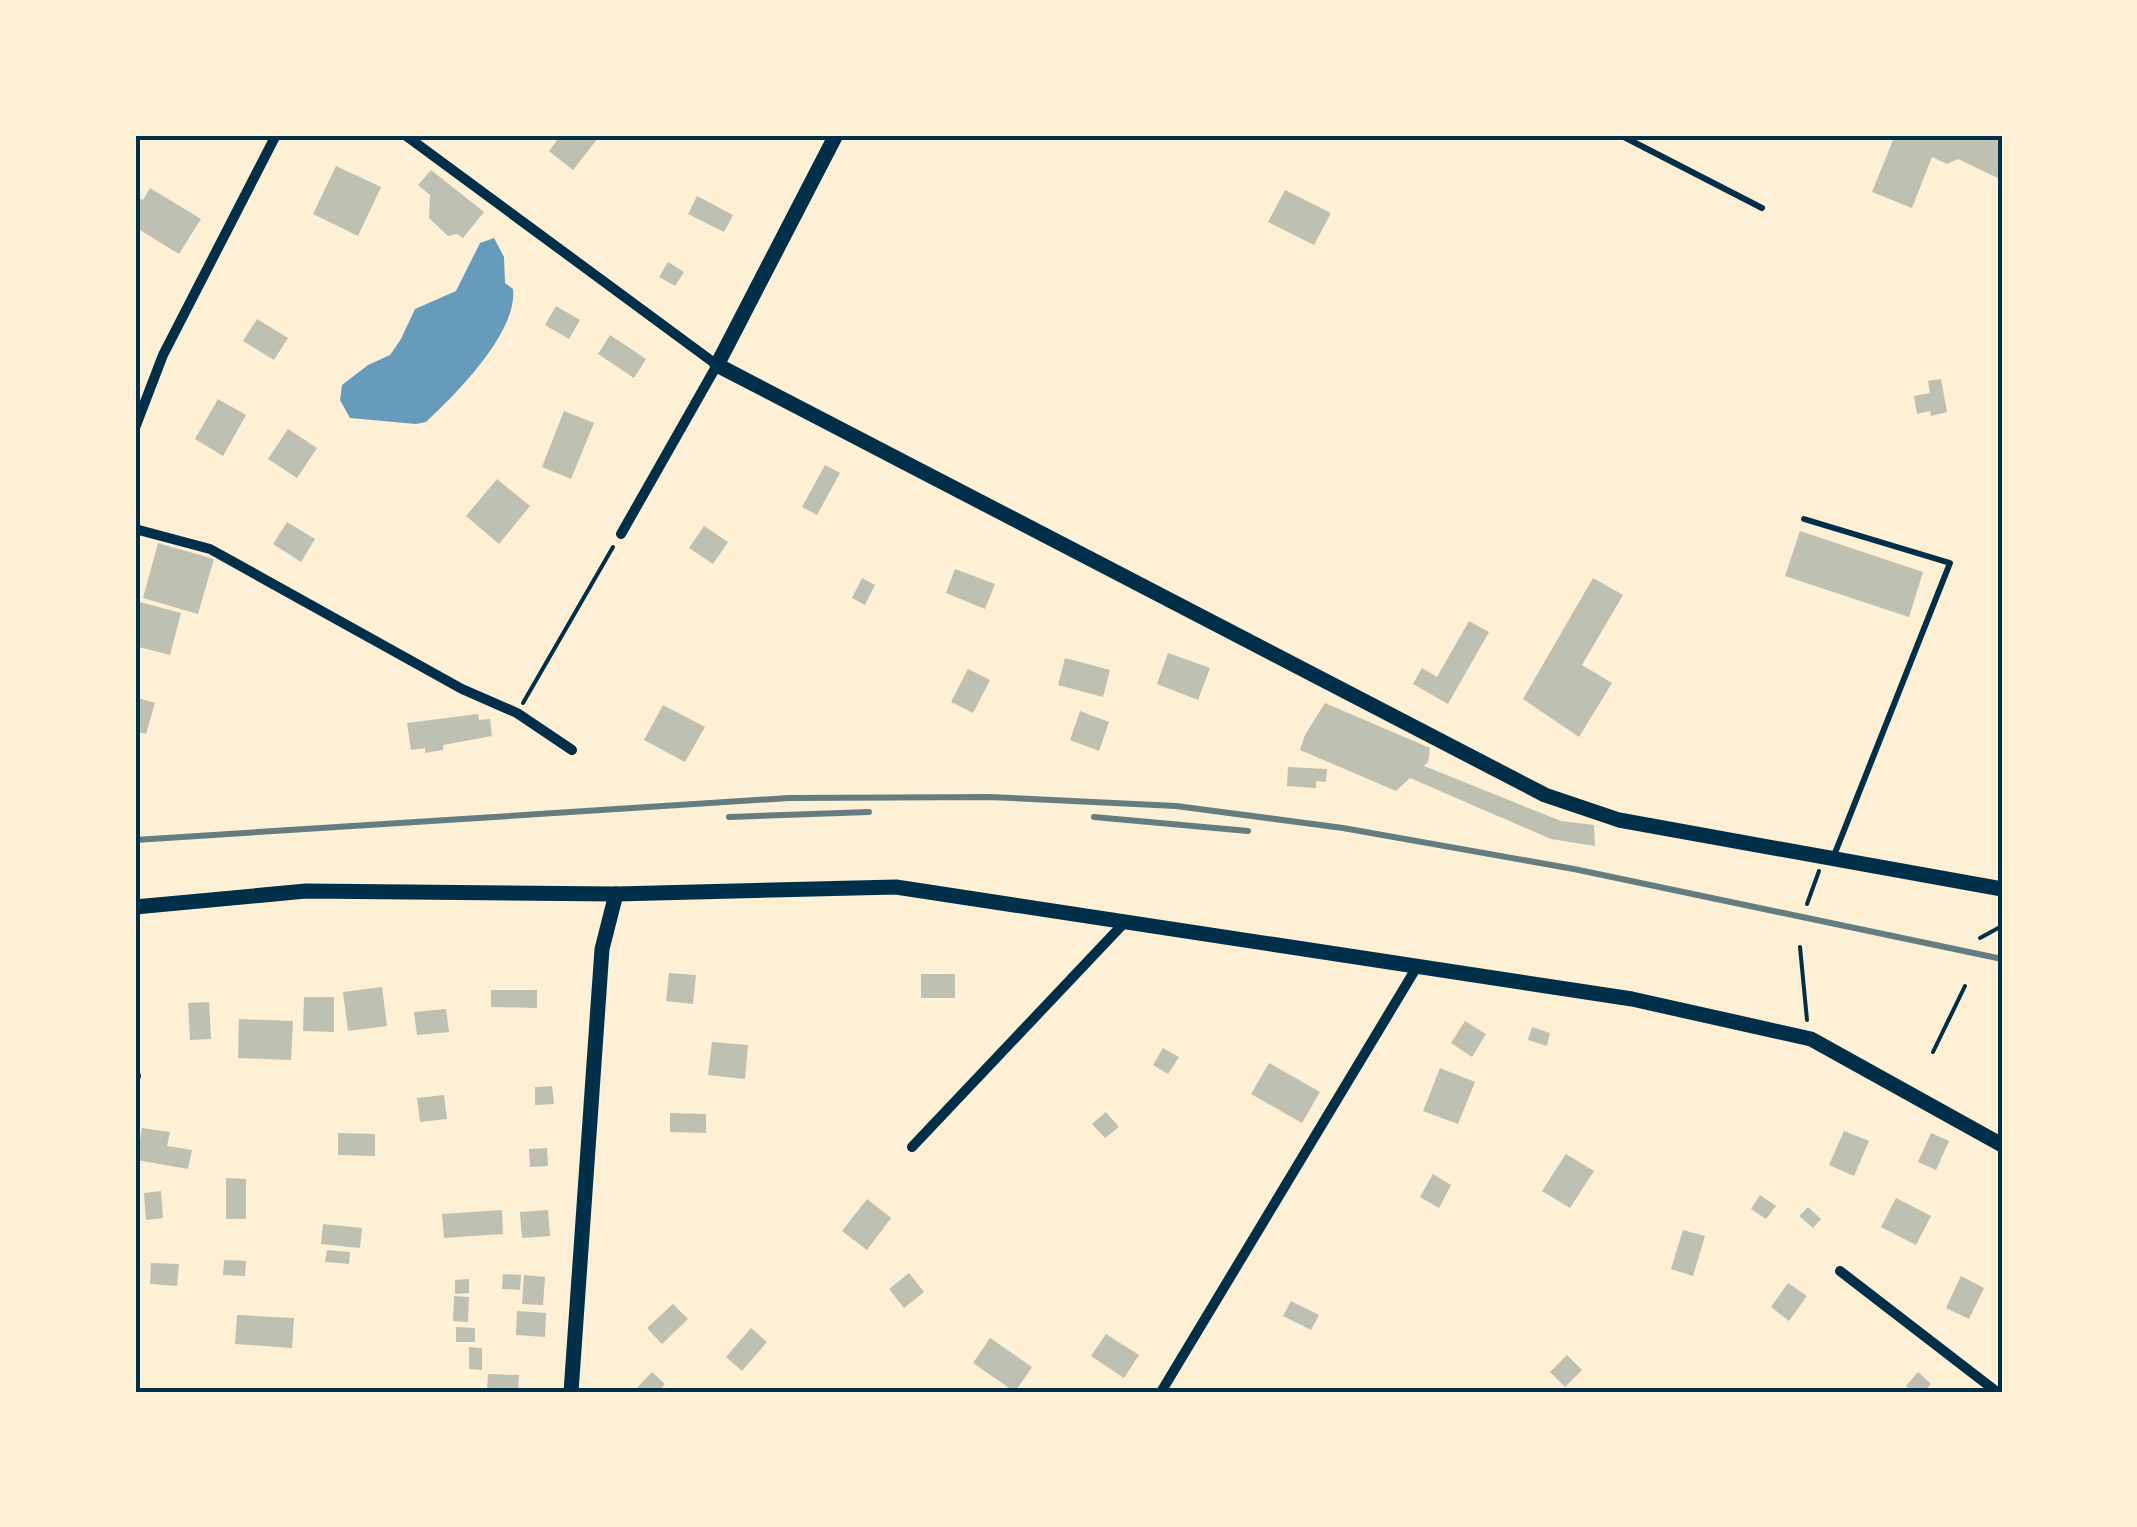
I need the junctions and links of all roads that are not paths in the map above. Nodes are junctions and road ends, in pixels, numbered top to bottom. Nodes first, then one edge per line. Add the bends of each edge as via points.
1 (276, 135) edge
2 (405, 135) edge
3 (836, 135) edge
4 (1620, 135) edge
5 (1762, 208) dead end
6 (716, 365) junction
7 (135, 428) edge
8 (1804, 518) dead end
9 (135, 529) edge
10 (621, 534) road end
11 (572, 750) dead end
12 (1828, 858) junction
13 (2002, 889) edge
14 (616, 894) junction
15 (135, 907) edge
16 (1124, 922) junction
17 (1418, 965) junction
18 (2002, 1145) edge
19 (912, 1147) dead end
20 (1840, 1271) dead end
21 (571, 1392) edge
22 (1161, 1392) edge
23 (1998, 1392) edge

1 - 7 street via 163,355
2 - 6 street
3 - 6 street
4 - 5 lane
6 - 10 street
6 - 12 street via 1545,795 1619,820
8 - 12 lane via 1950,563
9 - 11 street via 210,549 517,713
12 - 13 street
14 - 15 street via 306,890
14 - 16 street via 896,888
14 - 21 street via 602,948
16 - 17 street
16 - 19 street
17 - 18 street via 1632,999 1811,1039
17 - 22 street
20 - 23 street

